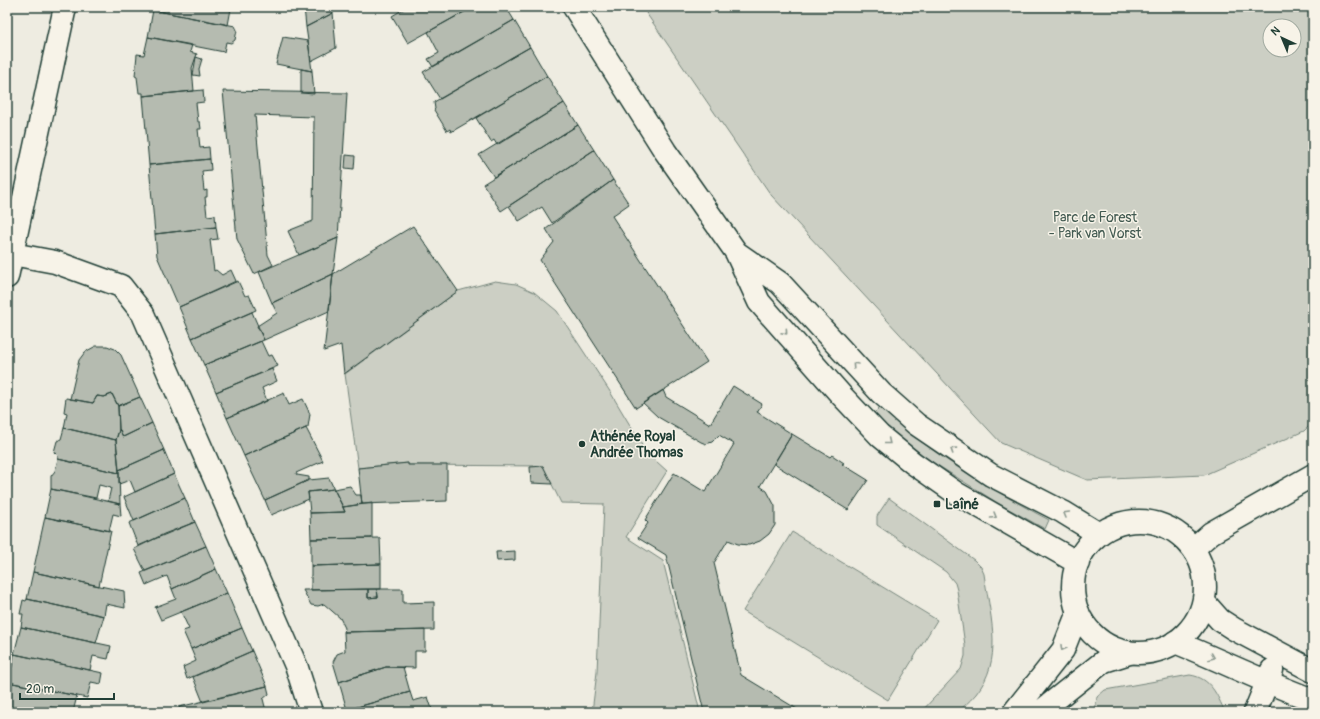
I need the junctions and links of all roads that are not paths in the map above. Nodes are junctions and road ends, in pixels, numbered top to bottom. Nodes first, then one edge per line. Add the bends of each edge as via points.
1 (65, 7) edge
2 (574, 7) edge
3 (736, 252) junction
4 (12, 254) junction
5 (7, 277) edge
6 (1313, 475) edge
7 (1099, 534) junction
8 (1194, 548) junction
9 (1078, 563) junction
10 (1204, 602) junction
11 (1078, 612) junction
12 (1175, 642) junction
13 (1129, 653) junction
14 (1280, 655) junction
15 (1313, 671) edge
16 (1266, 682) junction
17 (1313, 700) edge
18 (1067, 702) edge
19 (311, 712) edge
20 (1014, 712) edge
21 (1040, 712) edge
22 (1255, 712) edge

1 - 4 main road
2 - 3 main road via 665,151
7 -> 3 main road via 1063,512 990,475 916,424 881,393 780,283
3 -> 9 main road via 759,302 880,436 956,493
4 - 5 main road
4 - 19 main road via 55,262 121,286 143,314 297,668
6 - 8 main road via 1211,533
7 - 8 main road via 1118,524 1140,521 1161,524 1180,534
7 - 9 main road via 1086,547
8 - 10 main road via 1205,577
9 - 11 main road via 1073,588
10 - 12 main road via 1194,625
10 - 14 main road via 1220,620
11 - 13 main road via 1090,631 1108,645
11 -> 20 main road via 1063,650
12 - 13 main road via 1153,652
12 -> 16 main road
13 - 18 main road via 1104,661
14 - 15 main road
14 - 16 main road
16 - 17 main road
16 - 22 main road
18 - 21 main road

